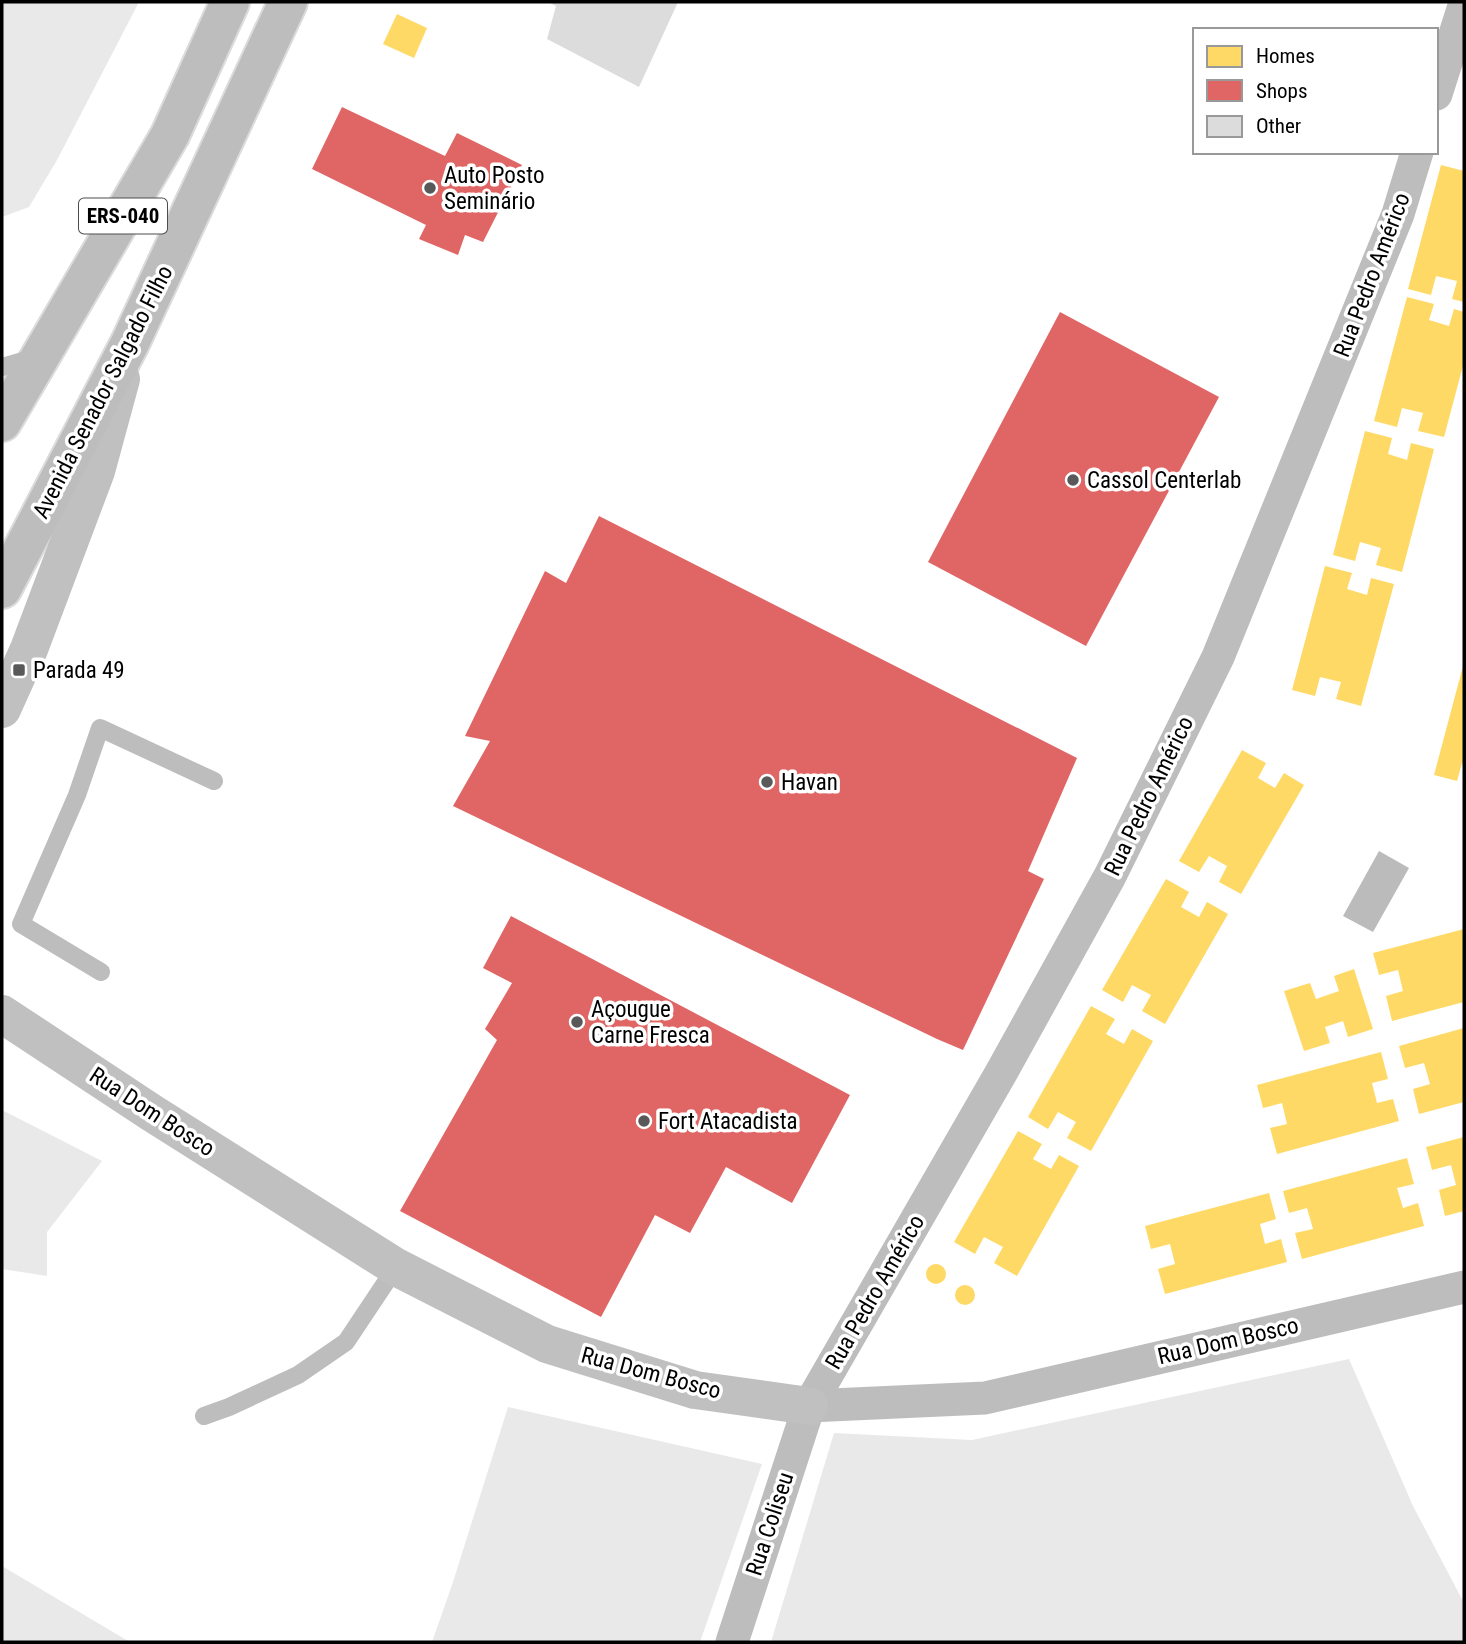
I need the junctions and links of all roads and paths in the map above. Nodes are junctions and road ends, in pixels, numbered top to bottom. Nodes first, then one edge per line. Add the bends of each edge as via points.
1 (230, 2) edge
2 (288, 2) edge
3 (1464, 6) edge
4 (1438, 88) edge
5 (1417, 154) edge
6 (130, 343) junction
7 (41, 356) junction
8 (2, 367) edge
9 (2, 422) edge
10 (2, 589) edge
11 (2, 709) edge
12 (214, 780) dead end
13 (102, 972) dead end
14 (2, 1014) edge
15 (396, 1267) junction
16 (1464, 1287) edge
17 (809, 1406) junction
18 (204, 1416) dead end
19 (732, 1642) edge

1 - 7 main road, ERS-040 via 170,135
2 - 6 main road, Avenida Senador Salgado Filho / ERS-040
3 - 4 street
5 - 17 street, Rua Pedro Américo via 1398,214 1218,657 1110,876
6 - 10 main road, Avenida Senador Salgado Filho / ERS-040
6 - 11 street via 96,471
7 - 8 lane
7 - 9 main road, ERS-040
12 - 13 lane via 100,728 21,923
14 - 15 street, Rua Dom Bosco
15 - 17 street, Rua Dom Bosco via 547,1344 695,1390
15 - 18 lane via 346,1342 298,1374
16 - 17 street, Rua Dom Bosco via 985,1398
17 - 19 street, Rua Coliseu

